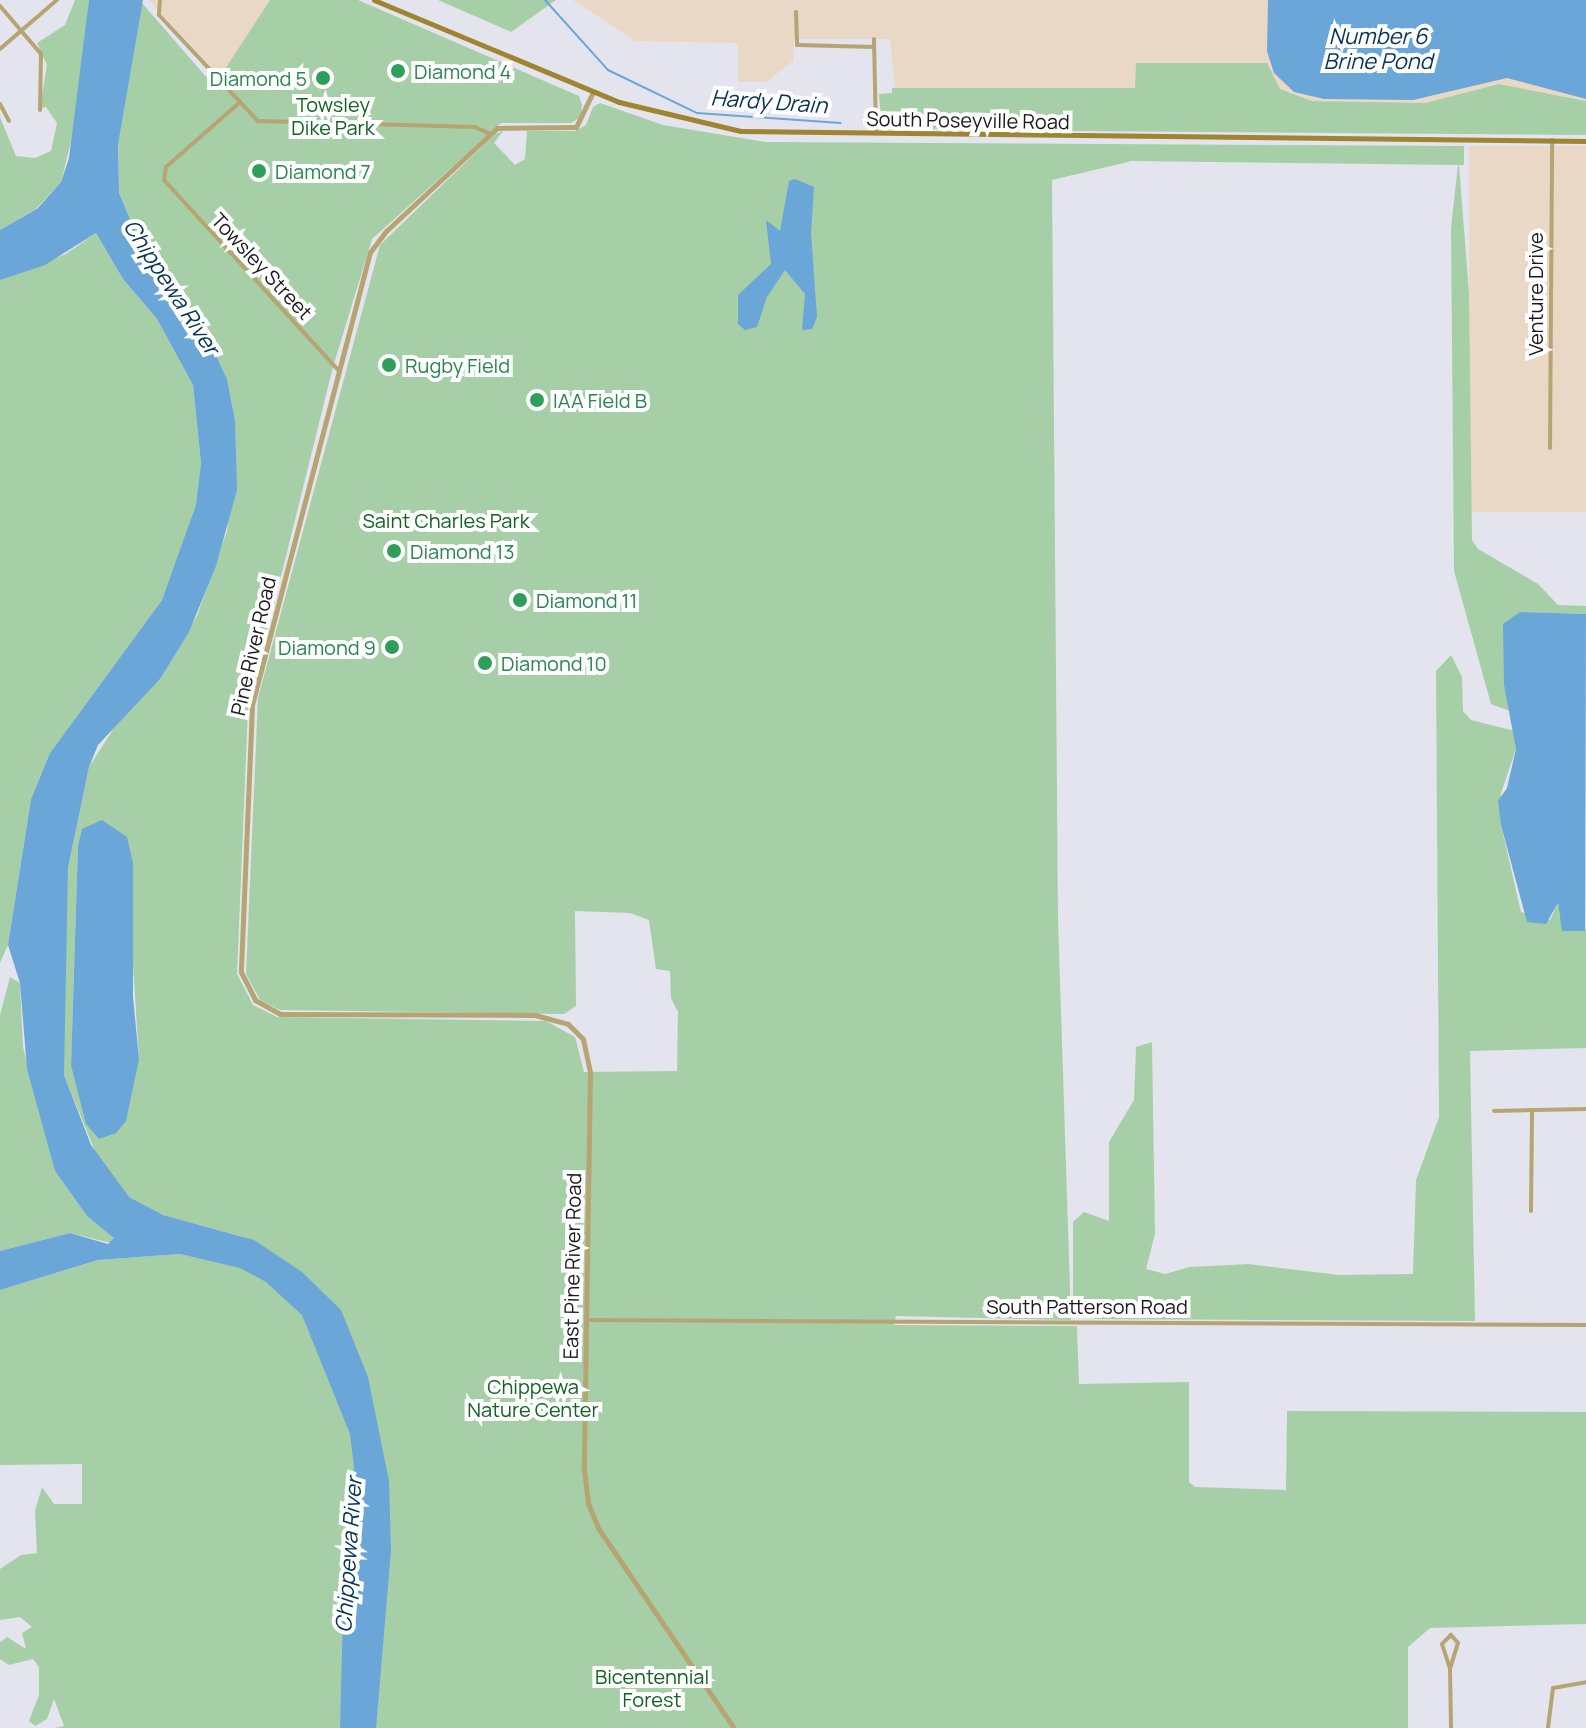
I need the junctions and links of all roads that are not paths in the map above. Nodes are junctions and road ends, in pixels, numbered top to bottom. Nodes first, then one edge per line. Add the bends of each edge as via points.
1 (57, 0) edge
2 (160, 0) edge
3 (374, 0) edge
4 (0, 6) edge
5 (796, 12) dead end
6 (23, 29) junction
7 (874, 39) dead end
8 (874, 47) junction
9 (0, 49) edge
10 (593, 92) junction
11 (239, 103) junction
12 (0, 104) edge
13 (40, 110) dead end
14 (9, 121) dead end
15 (490, 134) junction
16 (876, 135) junction
17 (1552, 140) junction
18 (1586, 141) edge
19 (339, 371) junction
20 (1550, 448) dead end
21 (587, 1048) joint
22 (1586, 1109) edge
23 (1532, 1110) junction
24 (1494, 1111) dead end
25 (1531, 1211) dead end
26 (587, 1320) junction
27 (1586, 1325) edge
28 (1450, 1669) junction
29 (1586, 1682) edge
30 (734, 1728) edge
31 (1451, 1728) edge
32 (1548, 1728) edge

1 - 6 street
2 - 11 street via 159,15
3 - 10 main road, South Poseyville Road
4 - 6 street
5 - 8 street via 797,45
6 - 9 street
6 - 13 street via 41,54
7 - 8 street
8 - 16 street
10 - 15 street via 576,127 507,127
10 - 16 main road, South Poseyville Road via 648,112 719,128
11 - 15 street via 263,123 468,126
11 - 19 street, Towsley Street via 166,167 164,180
12 - 14 street
15 - 19 street, Pine River Road via 374,244
16 - 17 main road, South Poseyville Road
17 - 18 main road, South Poseyville Road
17 - 20 street, Venture Drive
19 - 21 street, Pine River Road via 252,706 240,958 244,983 261,1006 280,1014 535,1015 568,1024
21 - 26 street, East Pine River Road
22 - 23 street
23 - 24 street
23 - 25 street
26 - 27 street, South Patterson Road
26 - 30 street, East Pine River Road via 584,1470 592,1516
28 - 28 street via 1458,1643 1451,1635 1442,1644
28 - 31 street
29 - 32 street via 1553,1688

